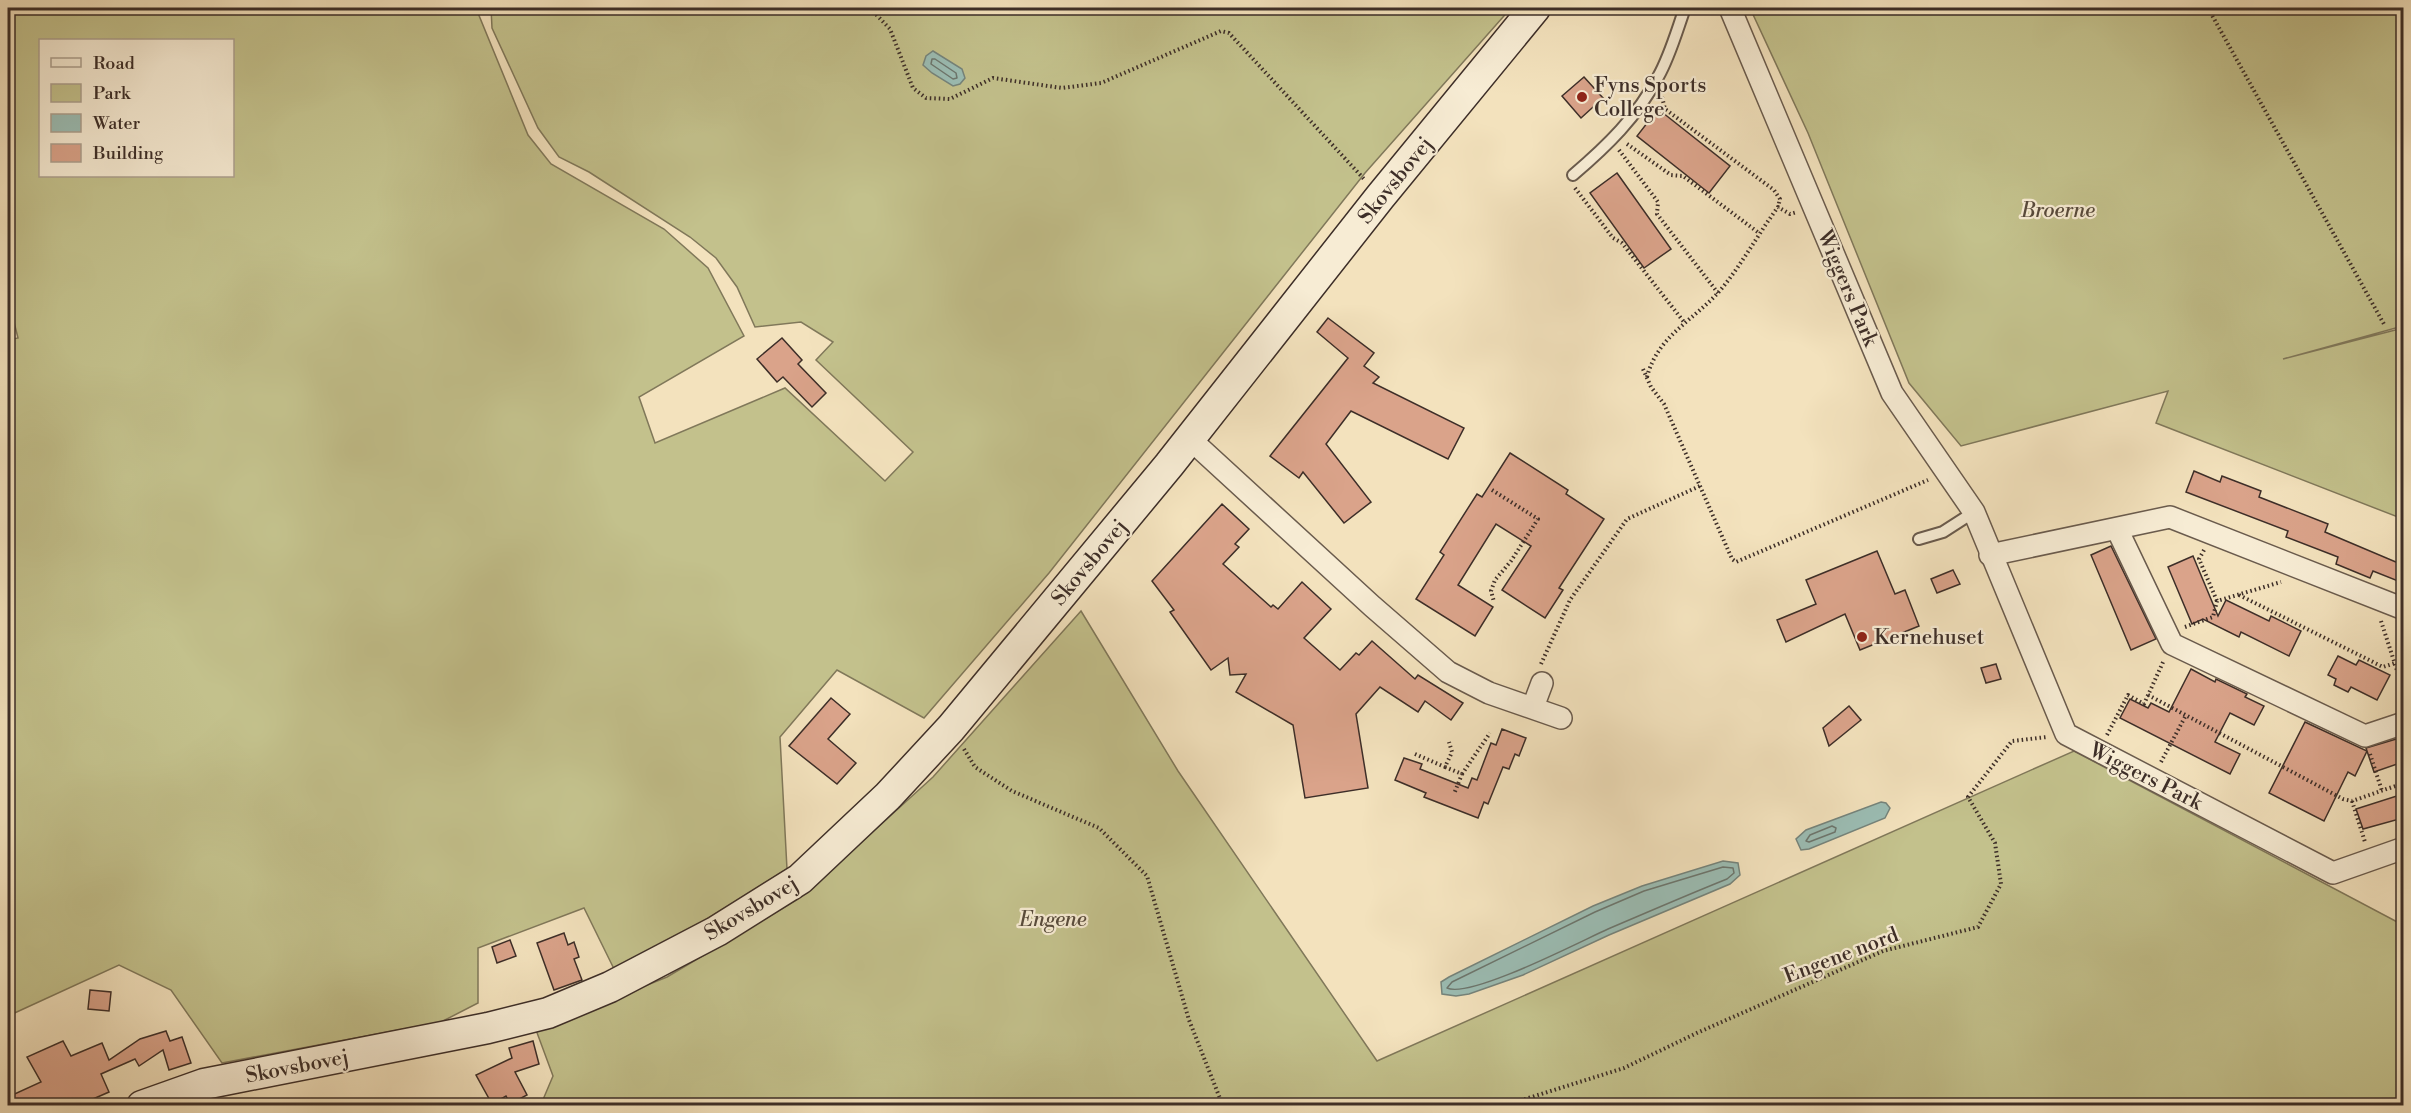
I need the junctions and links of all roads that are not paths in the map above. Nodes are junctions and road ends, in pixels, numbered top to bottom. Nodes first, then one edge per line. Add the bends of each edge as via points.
1 (1535, 8) edge
2 (1685, 8) edge
3 (1730, 8) edge
4 (1573, 175) road end
5 (1190, 439) junction
6 (1974, 513) junction
7 (2117, 529) junction
8 (1919, 539) dead end
9 (1990, 555) junction
10 (2403, 609) edge
11 (1542, 683) road end
12 (1533, 707) junction
13 (1561, 718) dead end
14 (2403, 723) edge
15 (2403, 848) edge
16 (142, 1106) edge

1 - 5 street, Skovsbovej
2 - 4 lane via 1660,75 1642,106
3 - 6 street, Wiggers Park via 1892,393
5 - 12 street via 1448,672 1489,693
5 - 16 street, Skovsbovej via 951,728 888,796 800,879 717,931 610,987 548,1013 204,1084
6 - 8 lane via 1943,532
6 - 9 street, Wiggers Park
7 - 9 street
7 - 10 street via 2170,517
7 - 14 street via 2170,639 2365,736
9 - 15 street, Wiggers Park via 2066,734 2333,873
11 - 12 street
12 - 13 street

